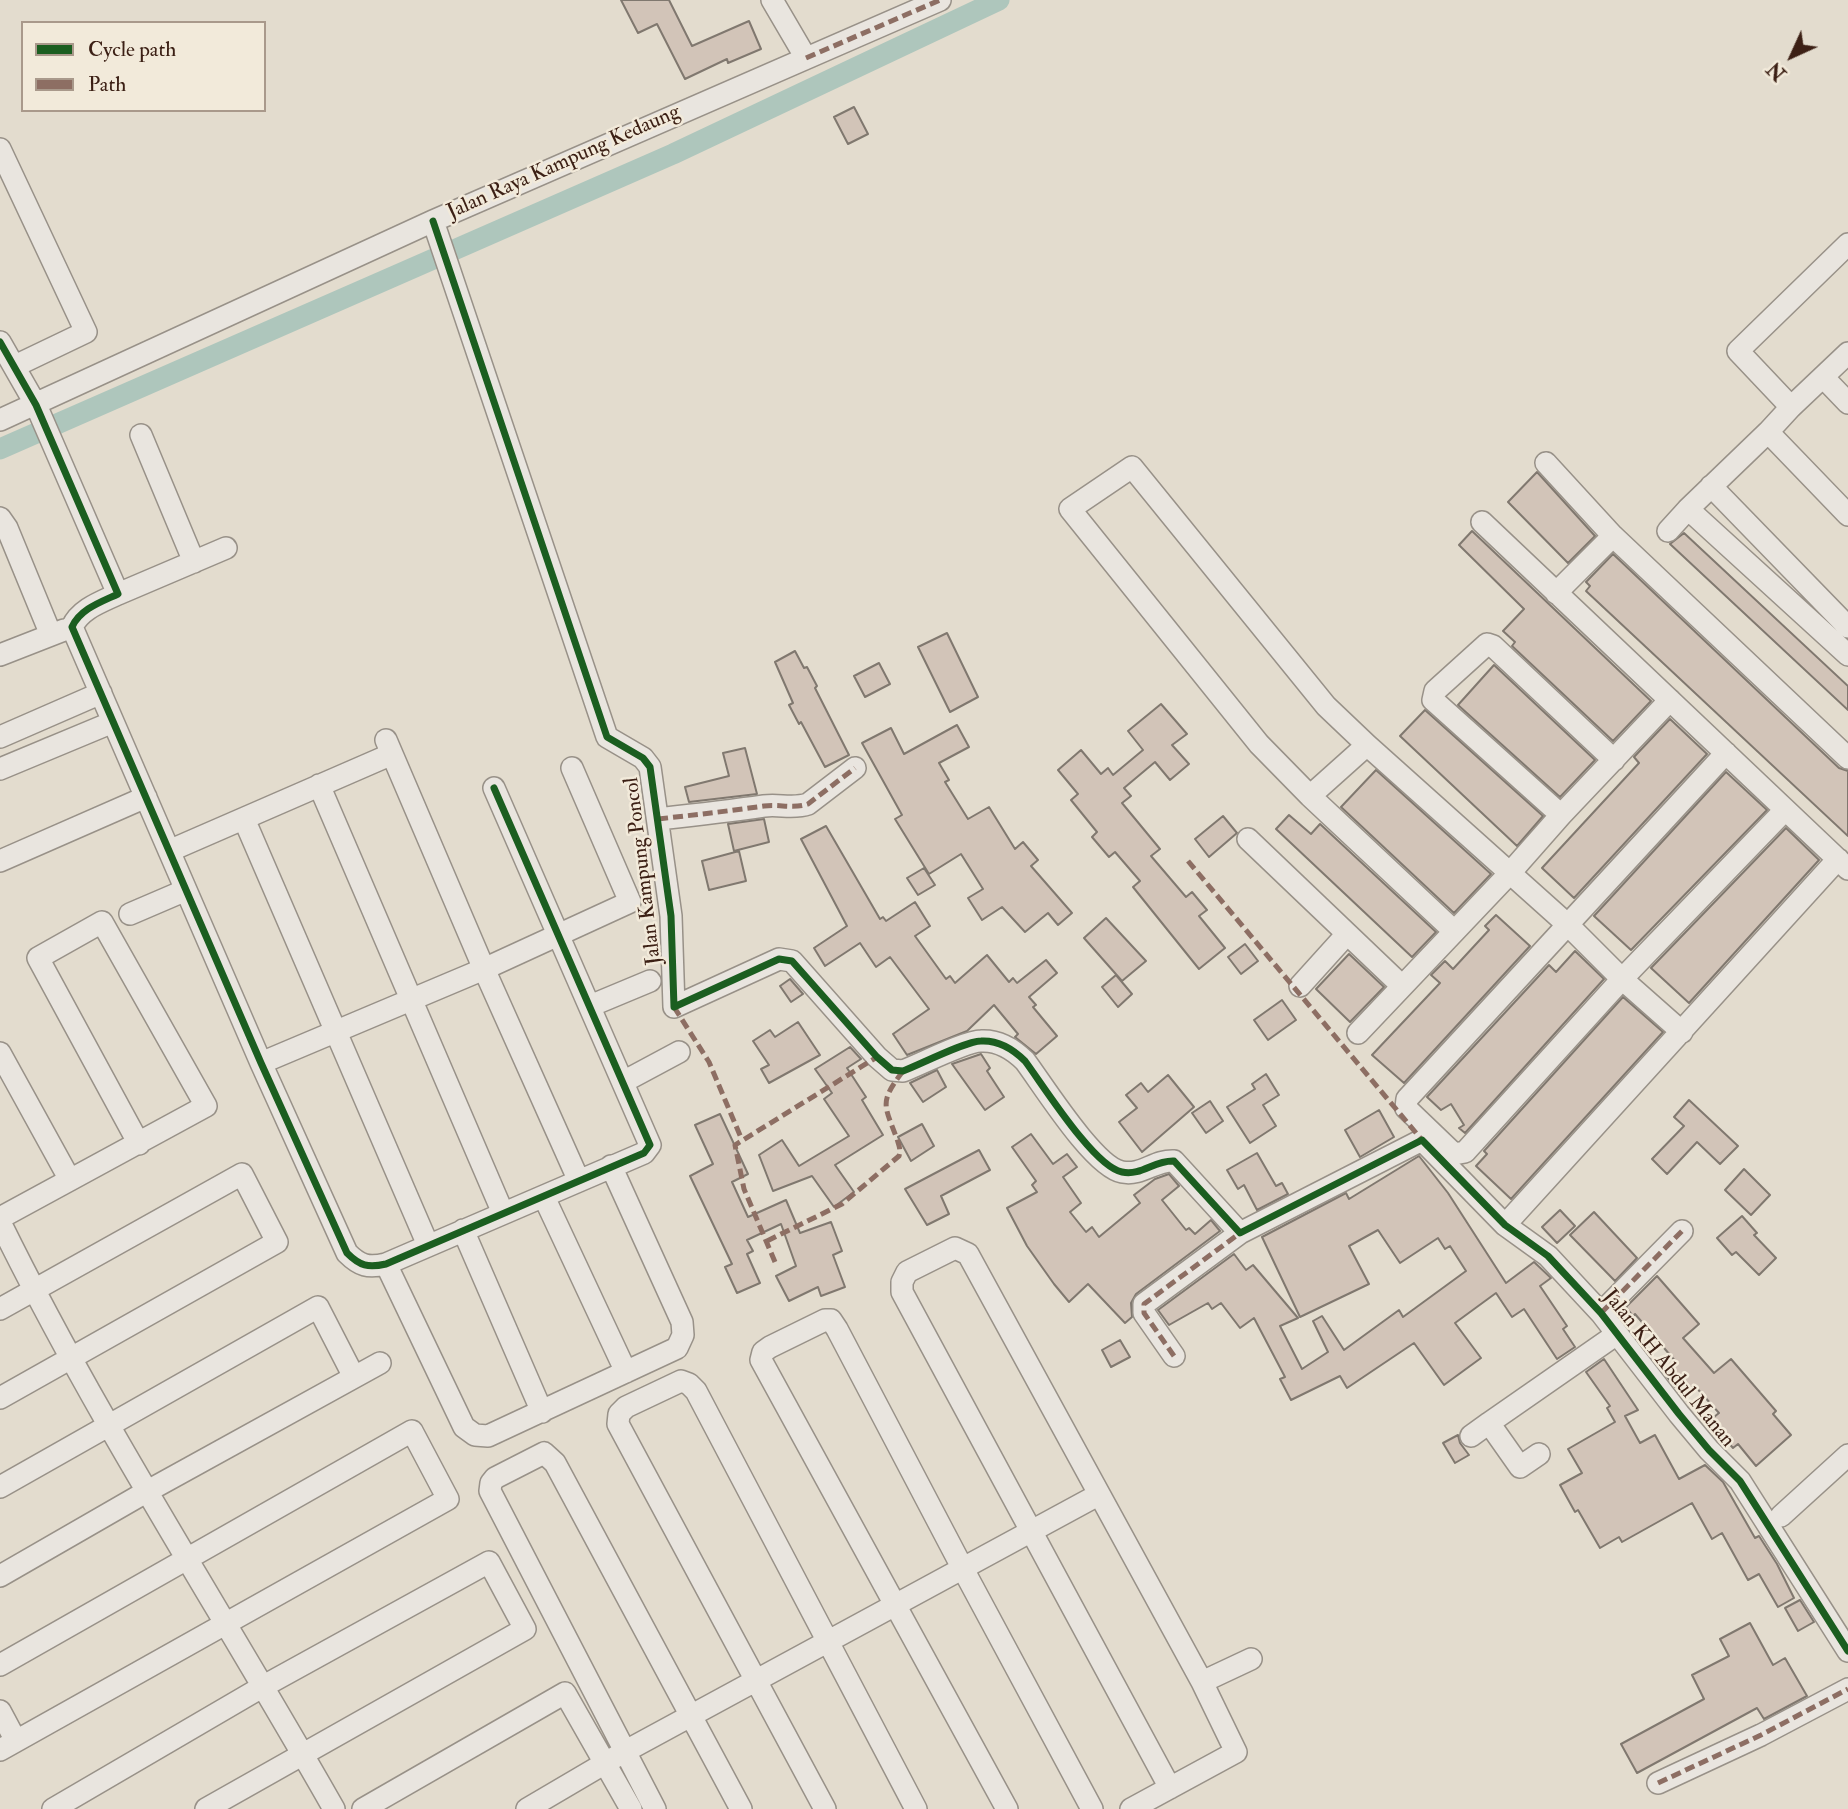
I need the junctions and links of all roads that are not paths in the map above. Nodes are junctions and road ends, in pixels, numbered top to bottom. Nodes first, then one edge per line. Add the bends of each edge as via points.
1 (772, 0) edge
2 (940, 0) edge
3 (807, 58) junction
4 (0, 149) edge
5 (436, 227) junction
6 (1848, 244) edge
7 (0, 342) edge
8 (1848, 353) edge
9 (15, 366) junction
10 (1823, 377) junction
11 (1848, 403) edge
12 (1791, 407) junction
13 (38, 409) junction
14 (0, 420) edge
15 (1768, 432) junction
16 (141, 435) dead end
17 (1546, 463) dead end
18 (1711, 485) junction
19 (1688, 509) junction
20 (1848, 514) edge
21 (0, 518) edge
22 (1482, 522) dead end
23 (1668, 531) dead end
24 (1613, 536) junction
25 (226, 548) dead end
26 (194, 562) junction
27 (1556, 593) junction
28 (118, 594) junction
29 (72, 627) junction
30 (1848, 627) edge
31 (51, 635) junction
32 (0, 655) edge
33 (1848, 655) edge
34 (101, 693) junction
35 (1670, 700) junction
36 (113, 722) junction
37 (0, 737) edge
38 (1367, 745) junction
39 (1726, 753) junction
40 (1848, 758) edge
41 (1614, 760) junction
42 (572, 768) dead end
43 (855, 768) dead end
44 (0, 769) edge
45 (319, 785) junction
46 (494, 788) dead end
47 (1310, 796) junction
48 (146, 797) junction
49 (1785, 810) junction
50 (1561, 815) junction
51 (244, 819) junction
52 (658, 819) junction
53 (1248, 839) dead end
54 (169, 851) junction
55 (0, 861) edge
56 (1843, 864) edge
57 (1509, 874) junction
58 (186, 890) junction
59 (131, 914) dead end
60 (1568, 925) junction
61 (1454, 931) junction
62 (1347, 934) junction
63 (558, 935) junction
64 (484, 969) junction
65 (1622, 979) junction
66 (650, 981) dead end
67 (1300, 986) dead end
68 (1402, 986) junction
69 (410, 998) junction
70 (590, 1006) junction
71 (1682, 1031) junction
72 (335, 1032) junction
73 (1358, 1033) dead end
74 (679, 1052) dead end
75 (0, 1053) edge
76 (261, 1063) junction
77 (623, 1082) junction
78 (139, 1144) junction
79 (611, 1166) junction
80 (70, 1180) junction
81 (579, 1181) junction
82 (544, 1197) junction
83 (503, 1213) junction
84 (0, 1220) edge
85 (1506, 1225) junction
86 (463, 1230) junction
87 (1682, 1231) dead end
88 (1240, 1233) junction
89 (428, 1245) junction
90 (386, 1264) junction
91 (33, 1290) junction
92 (0, 1309) edge
93 (1601, 1313) junction
94 (1617, 1334) junction
95 (1174, 1356) dead end
96 (73, 1358) junction
97 (380, 1363) dead end
98 (626, 1372) junction
99 (354, 1377) junction
100 (0, 1398) edge
101 (542, 1412) junction
102 (1489, 1423) junction
103 (110, 1426) junction
104 (1471, 1436) dead end
105 (1539, 1454) dead end
106 (1848, 1455) edge
107 (0, 1487) edge
108 (146, 1492) junction
109 (1098, 1496) junction
110 (1781, 1516) dead end
111 (1032, 1532) junction
112 (186, 1559) junction
113 (963, 1569) junction
114 (0, 1576) edge
115 (895, 1606) junction
116 (225, 1624) junction
117 (829, 1642) junction
118 (1848, 1651) edge
119 (1251, 1659) dead end
120 (0, 1665) edge
121 (755, 1682) junction
122 (1202, 1682) junction
123 (262, 1687) junction
124 (1848, 1689) edge
125 (0, 1711) edge
126 (692, 1716) junction
127 (8, 1746) edge
128 (624, 1752) junction
129 (303, 1754) junction
130 (604, 1764) junction
131 (1658, 1783) dead end
132 (1170, 1788) junction
133 (76, 1803) edge
134 (532, 1808) edge
135 (53, 1809) edge
136 (206, 1809) edge
137 (334, 1809) edge
138 (362, 1809) edge
139 (631, 1809) edge
140 (655, 1809) edge
141 (741, 1809) edge
142 (825, 1809) edge
143 (916, 1809) edge
144 (1007, 1809) edge
145 (1092, 1809) edge
146 (1131, 1809) edge

1 - 3 street
2 - 3 street, Jalan Raya Kampung Kedaung
3 - 5 street, Jalan Raya Kampung Kedaung
4 - 9 street via 86,332
5 - 13 street, Jalan Raya Kampung Kedaung
5 - 52 street, Jalan Kampung Poncol via 607,737 648,762
6 - 12 street via 1738,351
7 - 9 street
8 - 10 street
9 - 13 street
10 - 11 street
10 - 12 street
12 - 15 street
13 - 14 street, Jalan Raya Kampung Kedaung
13 - 28 street
15 - 18 street
15 - 20 street
16 - 26 street
17 - 24 street
18 - 19 street
18 - 30 street
19 - 23 street
19 - 33 street
21 - 31 street
22 - 27 street
24 - 27 street
24 - 40 street
25 - 26 street
26 - 28 street
27 - 35 street
28 - 29 street via 84,611
29 - 31 street
29 - 34 street
31 - 32 street
34 - 36 street
34 - 37 street
35 - 39 street
35 - 41 street
36 - 44 street
36 - 48 street
38 - 47 street
38 - 47 street via 1326,706 1132,467 1070,509 1259,744
38 - 57 street
39 - 49 street
39 - 60 street
41 - 50 street
41 - 50 street via 1488,644 1435,691 1433,700
42 - 63 street via 630,902
43 - 52 street via 799,807 767,806
45 - 51 street
45 - 64 street via 389,747
45 - 69 street
46 - 63 street
47 - 61 street
48 - 54 street
48 - 55 street
49 - 56 street
49 - 65 street
50 - 57 street
51 - 54 street
51 - 72 street
52 - 88 street, Jalan Kampung Poncol via 671,916 674,1007 786,959 892,1070 903,1071 979,1040 1013,1049 1089,1148 1109,1167 1135,1173 1163,1160 1174,1161
53 - 62 street
54 - 58 street
56 - 71 street
57 - 60 street
57 - 61 street
58 - 59 street
58 - 76 street
60 - 65 street
60 - 65 street via 1407,1099 1406,1108 1454,1154 1465,1152
61 - 68 street
62 - 67 street
62 - 68 street
63 - 64 street
63 - 70 street
64 - 69 street
64 - 81 street
65 - 71 street
66 - 70 street
68 - 73 street
69 - 72 street
69 - 83 street
70 - 77 street
71 - 85 street
72 - 76 street
72 - 89 street
74 - 77 street
75 - 80 street
76 - 90 street via 347,1253 358,1264
77 - 79 street via 650,1145 644,1153
78 - 78 street via 37,958 102,922 206,1106
78 - 80 street
79 - 81 street
79 - 98 street via 682,1322 683,1335 677,1348
80 - 84 street
81 - 82 street
82 - 83 street
82 - 98 street
83 - 86 street
84 - 91 street
85 - 88 street, Jalan KH Abdul Manan via 1422,1140
85 - 93 street, Jalan KH Abdul Manan via 1548,1256
86 - 89 street
86 - 101 street
87 - 93 street
88 - 95 street via 1144,1304 1144,1314
89 - 90 street
90 - 101 street via 464,1427 475,1435 488,1436
91 - 92 street
91 - 96 street
91 - 96 street via 242,1174 277,1242
93 - 94 street, Jalan KH Abdul Manan
94 - 102 street
94 - 118 street, Jalan KH Abdul Manan via 1709,1450 1740,1481
96 - 100 street
96 - 103 street
97 - 99 street
98 - 101 street
99 - 103 street via 318,1307
99 - 108 street
102 - 104 street
102 - 105 street via 1520,1467
103 - 107 street
103 - 108 street
106 - 110 street
108 - 112 street
108 - 114 street
109 - 111 street
109 - 111 street via 968,1254 955,1248 907,1272 902,1292
109 - 122 street
111 - 113 street
111 - 132 street
112 - 116 street
112 - 116 street via 412,1431 448,1499
112 - 120 street
113 - 115 street
113 - 115 street via 831,1320 770,1346 761,1360
113 - 145 street
115 - 117 street
115 - 144 street
116 - 123 street
116 - 127 street
117 - 121 street
117 - 121 street via 696,1391 681,1381 626,1407 618,1424
117 - 143 street
119 - 122 street
121 - 126 street
121 - 142 street
122 - 132 street via 1236,1752
123 - 129 street
123 - 129 street via 489,1562 525,1629
123 - 133 street
124 - 131 street
125 - 127 street
126 - 128 street
126 - 128 street via 551,1457 544,1453 495,1478 490,1491
126 - 141 street
128 - 130 street
128 - 140 street
129 - 136 street
129 - 137 street
130 - 134 street
130 - 138 street via 565,1693
130 - 139 street
132 - 146 street
133 - 135 street

